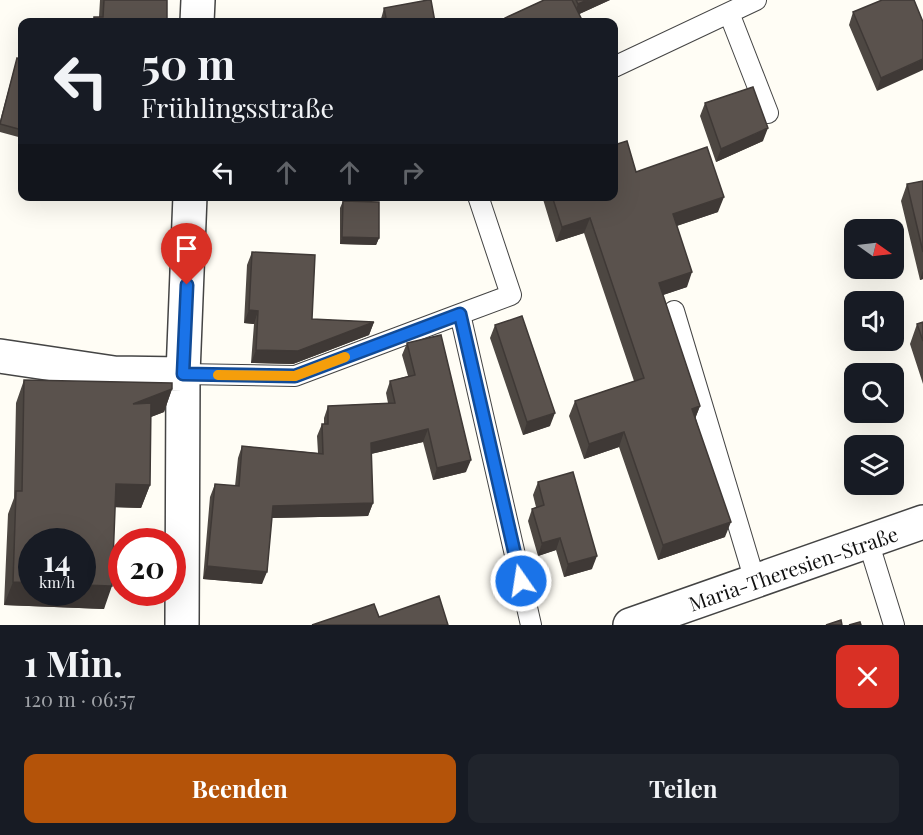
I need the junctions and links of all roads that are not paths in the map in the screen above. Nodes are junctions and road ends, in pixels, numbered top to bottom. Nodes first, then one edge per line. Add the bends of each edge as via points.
1 (198, 0) edge
2 (756, 0) edge
3 (729, 13) junction
4 (197, 18) edge
5 (618, 65) edge
6 (768, 113) dead end
7 (190, 201) edge
8 (480, 201) edge
9 (674, 311) dead end
10 (460, 314) junction
11 (0, 356) edge
12 (183, 374) junction
13 (923, 522) edge
14 (868, 541) junction
15 (755, 581) junction
16 (642, 623) edge
17 (182, 625) edge
18 (531, 625) edge
19 (894, 625) edge

1 - 4 street
2 - 3 lane
3 - 5 lane
3 - 6 lane
7 - 12 street
8 - 10 lane via 511,295
9 - 15 lane
10 - 12 lane via 295,376
10 - 18 lane
11 - 12 street via 114,373
12 - 17 street
13 - 14 street, Maria-Theresien-Straße
14 - 15 street, Maria-Theresien-Straße
14 - 19 lane
15 - 16 street, Maria-Theresien-Straße

